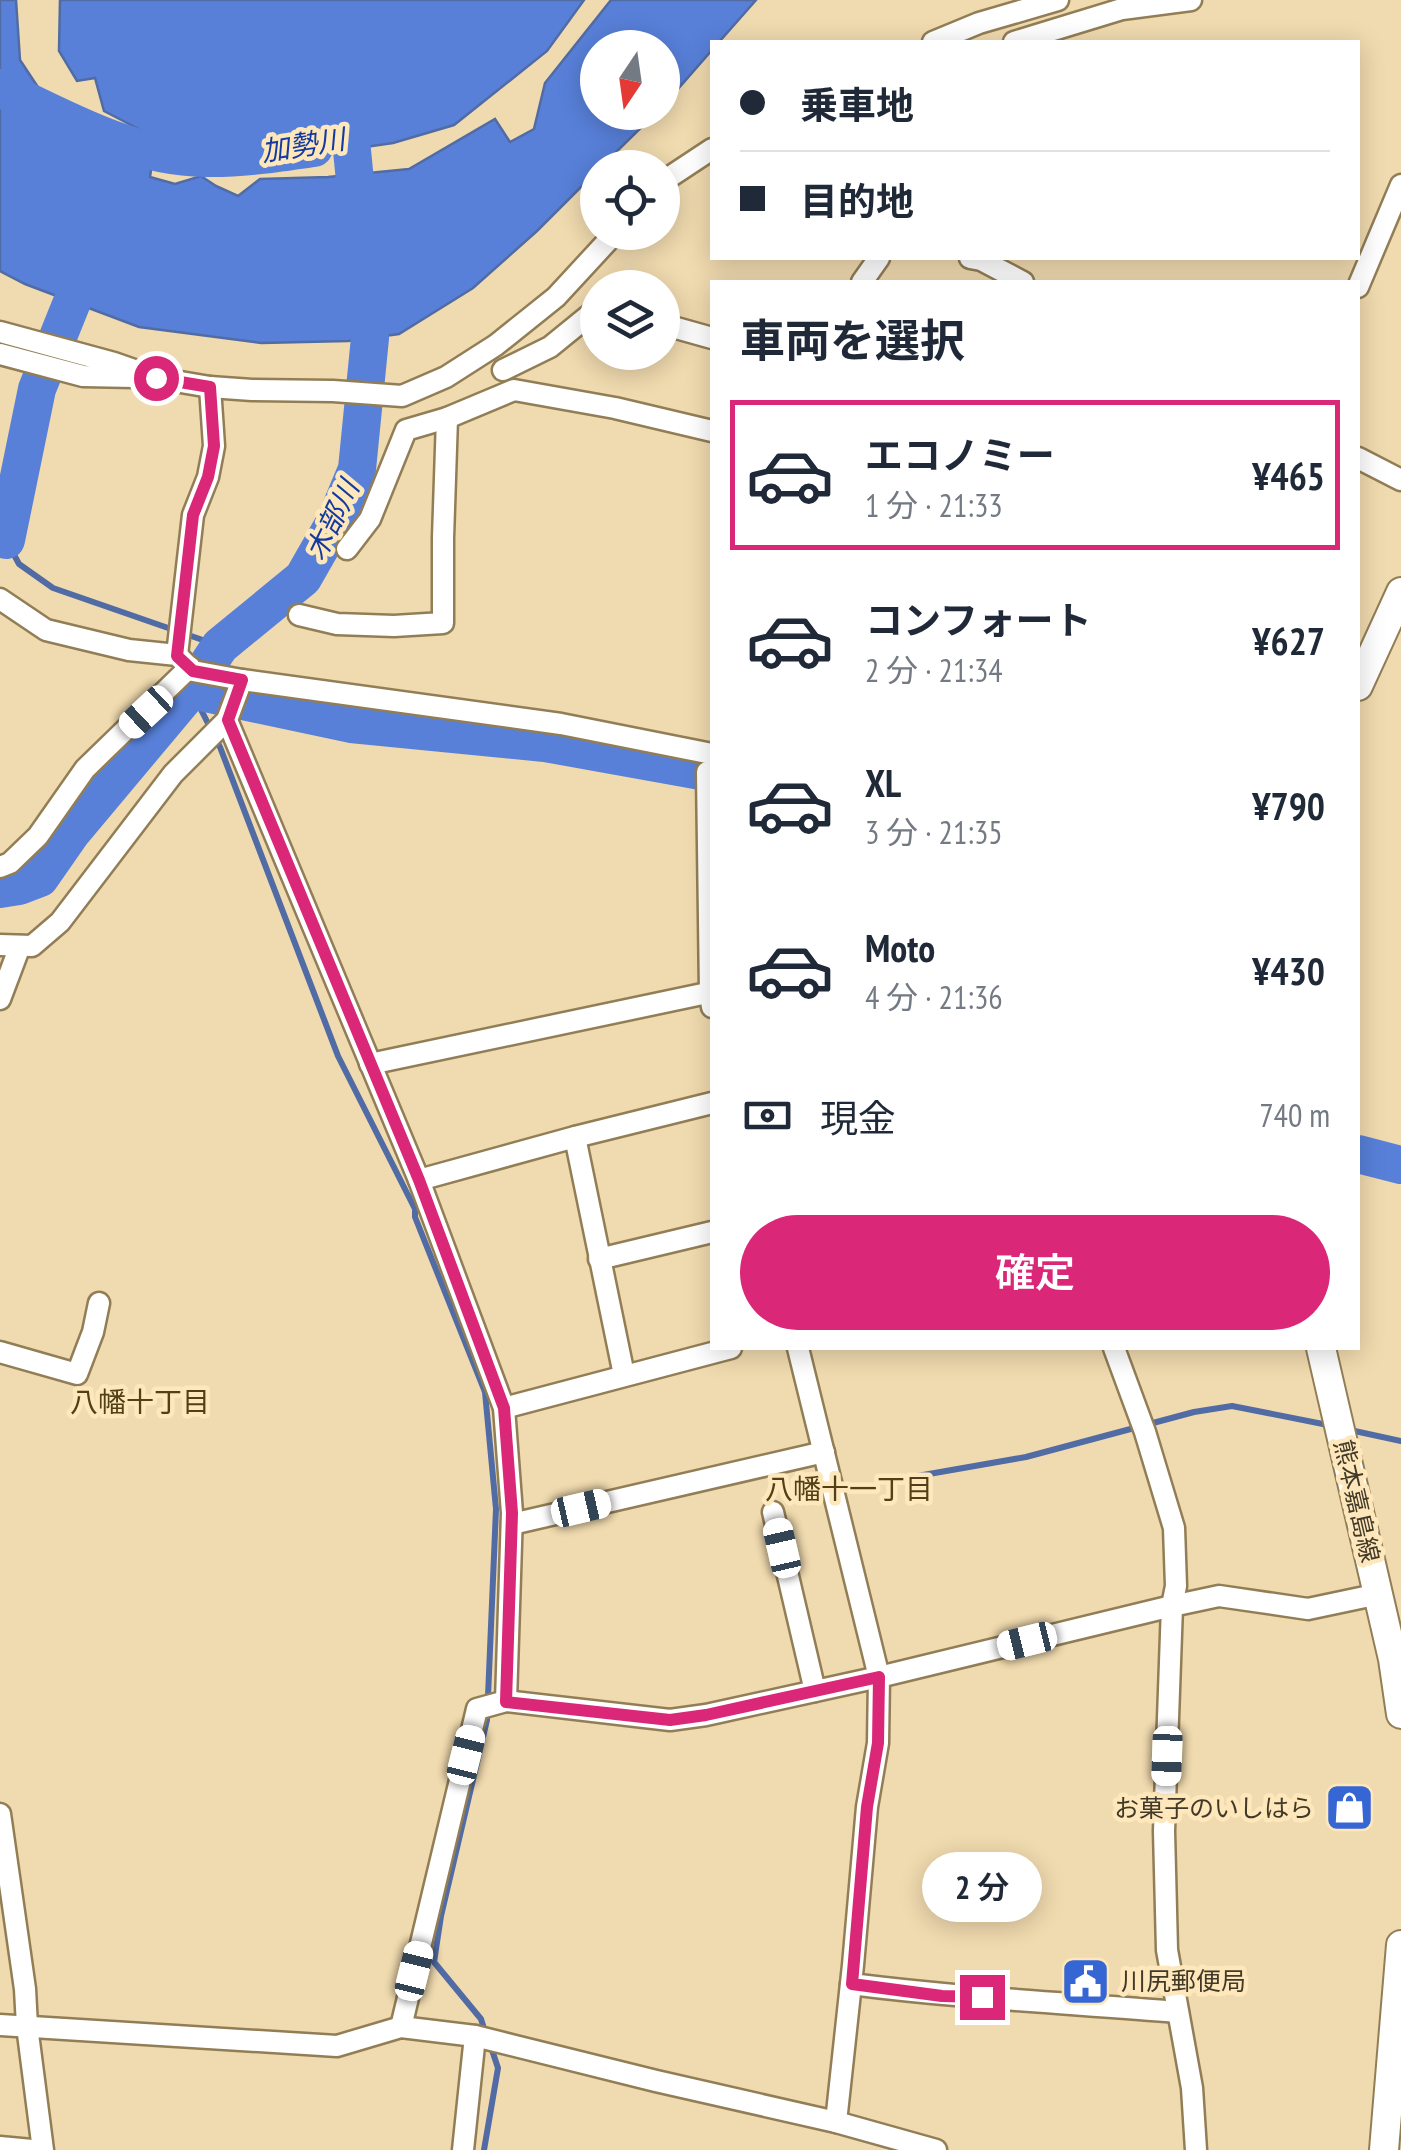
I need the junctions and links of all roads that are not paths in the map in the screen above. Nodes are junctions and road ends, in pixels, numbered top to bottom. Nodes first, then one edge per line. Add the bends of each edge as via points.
1 (1058, 0) edge
2 (1191, 0) edge
3 (938, 40) edge
4 (1019, 40) edge
5 (710, 150) edge
6 (680, 170) edge
7 (1401, 186) edge
8 (599, 250) edge
9 (981, 260) edge
10 (1019, 280) edge
11 (1360, 283) edge
12 (580, 323) edge
13 (680, 329) edge
14 (0, 332) edge
15 (710, 337) edge
16 (0, 354) edge
17 (503, 370) dead end
18 (156, 378) junction
19 (210, 387) junction
20 (448, 418) junction
21 (710, 431) edge
22 (1360, 459) edge
23 (1401, 480) edge
24 (347, 549) dead end
25 (1401, 592) edge
26 (0, 599) edge
27 (299, 614) dead end
28 (187, 665) junction
29 (242, 680) junction
30 (1360, 682) edge
31 (228, 720) junction
32 (710, 763) edge
33 (0, 866) edge
34 (10, 945) edge
35 (710, 998) edge
36 (0, 999) edge
37 (370, 1064) junction
38 (710, 1103) edge
39 (574, 1136) junction
40 (419, 1180) junction
41 (710, 1232) edge
42 (599, 1259) junction
43 (98, 1304) dead end
44 (723, 1350) edge
45 (798, 1350) edge
46 (1115, 1350) edge
47 (1322, 1350) edge
48 (0, 1352) edge
49 (624, 1375) junction
50 (504, 1408) junction
51 (824, 1452) junction
52 (774, 1512) dead end
53 (512, 1524) junction
54 (1379, 1594) junction
55 (1172, 1606) junction
56 (1397, 1658) edge
57 (879, 1677) junction
58 (814, 1691) junction
59 (506, 1702) junction
60 (1401, 1714) edge
61 (0, 1814) edge
62 (1401, 1945) edge
63 (852, 1984) junction
64 (1178, 2012) junction
65 (0, 2025) edge
66 (27, 2026) junction
67 (401, 2027) junction
68 (475, 2036) junction
69 (836, 2122) junction
70 (0, 2148) edge
71 (32, 2150) edge
72 (43, 2150) edge
73 (462, 2150) edge
74 (936, 2150) edge
75 (1196, 2150) edge
76 (1384, 2150) edge

1 - 3 street
2 - 4 street via 1122,8
5 - 6 street
7 - 11 street
8 - 19 street via 496,346 402,396
9 - 10 street
12 - 17 street via 550,347
13 - 15 street
14 - 18 street
16 - 18 street via 82,376
18 - 19 street
19 - 28 street via 214,446 193,515
20 - 21 street via 514,390
20 - 24 street via 406,430 370,519
20 - 27 street via 442,623 338,624
22 - 23 street
25 - 30 main road
26 - 28 street via 46,630
28 - 29 street
28 - 33 street via 84,770 38,836
29 - 31 street
29 - 32 street via 561,724
31 - 34 street via 173,774 60,922 32,946
31 - 37 street
34 - 36 street
35 - 37 street
37 - 40 street
38 - 39 street
39 - 40 street
39 - 42 street
40 - 50 street
41 - 42 street
42 - 49 street
43 - 48 street via 77,1374
44 - 49 street
45 - 51 street
46 - 55 street via 1174,1528
47 - 54 main road, 熊本嘉島線
49 - 50 street
50 - 53 street
51 - 53 street
51 - 57 street
52 - 58 street
53 - 59 street
54 - 55 street via 1308,1609 1219,1596
54 - 56 main road, 熊本嘉島線
55 - 57 street
55 - 64 street via 1164,1831 1167,1950
56 - 60 main road, 熊本嘉島線
57 - 58 street
57 - 63 street
58 - 59 street via 670,1720
59 - 67 street via 476,1709
61 - 66 street
62 - 76 main road
63 - 64 street
63 - 69 street
64 - 75 street
65 - 66 street
66 - 67 street via 337,2046
66 - 72 street
67 - 68 street
68 - 69 street
68 - 73 street
69 - 74 street
70 - 71 street

